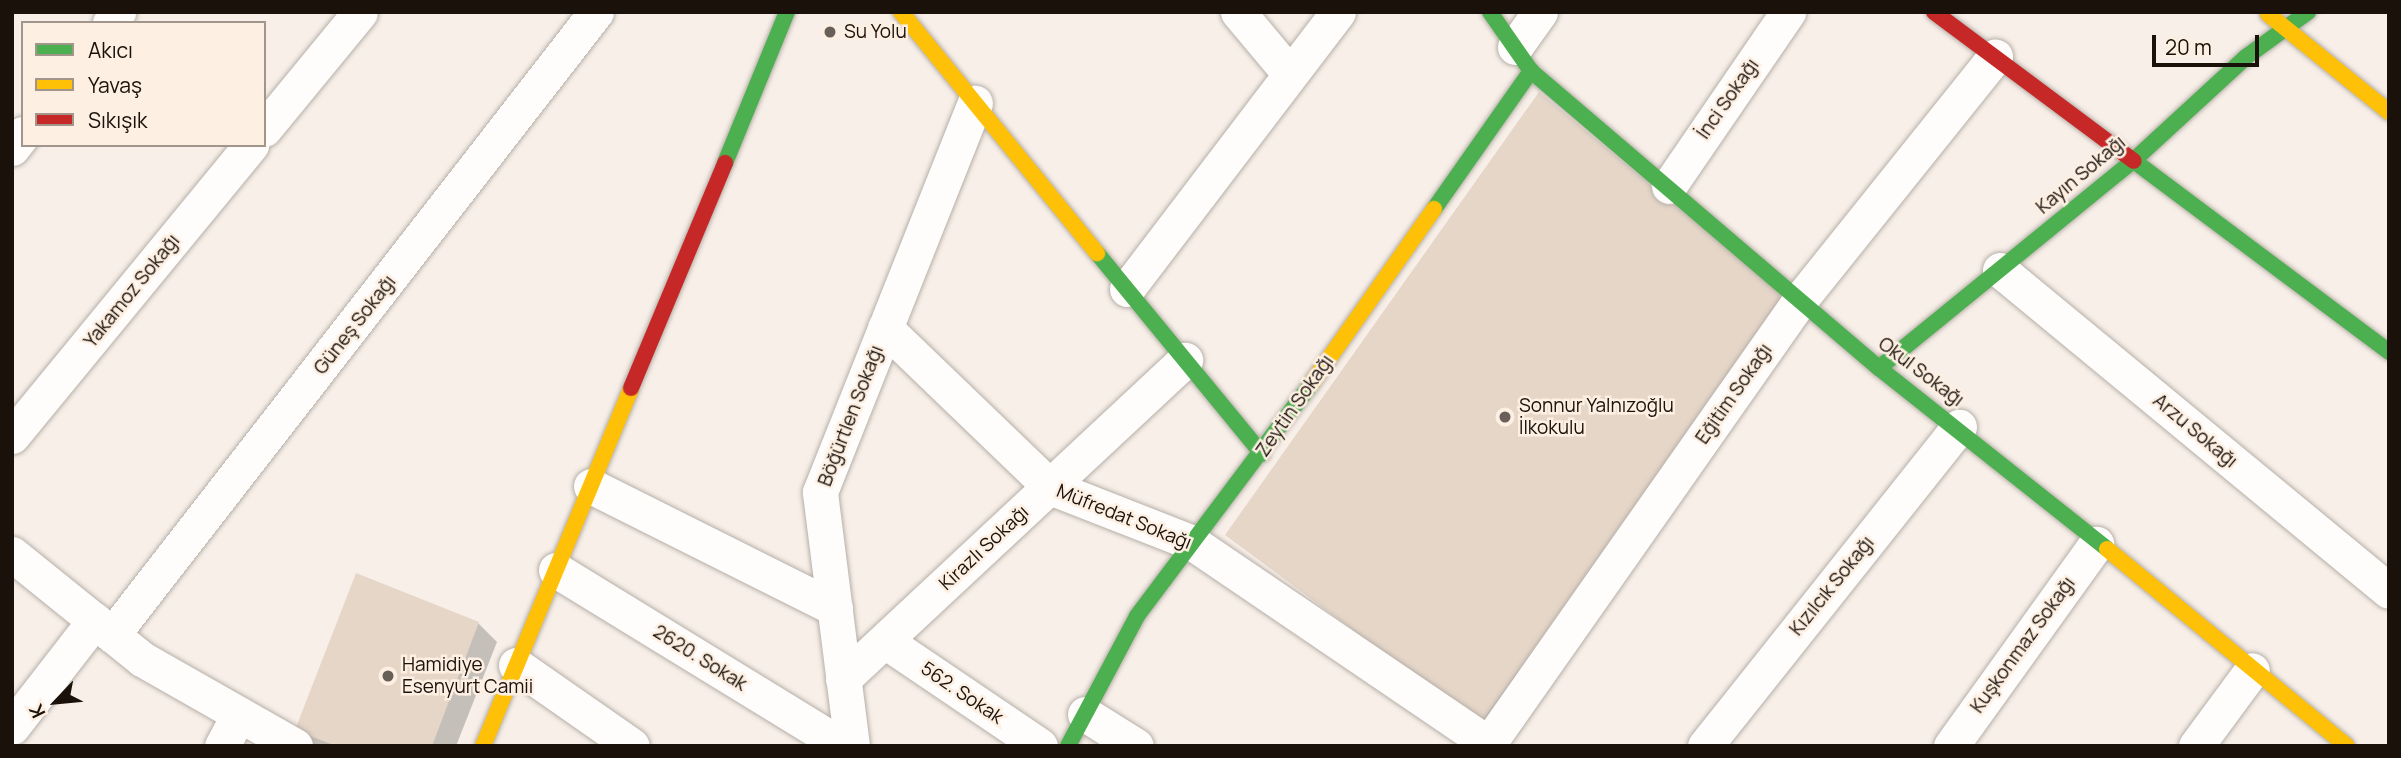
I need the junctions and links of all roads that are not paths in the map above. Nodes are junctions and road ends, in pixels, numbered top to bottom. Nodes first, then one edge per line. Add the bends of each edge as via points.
1 (360, 12) edge
2 (596, 12) edge
3 (787, 12) edge
4 (901, 12) edge
5 (1238, 12) edge
6 (1338, 12) edge
7 (1490, 12) edge
8 (1540, 12) edge
9 (1788, 12) edge
10 (1934, 12) edge
11 (2265, 12) edge
12 (2308, 12) edge
13 (2286, 28) junction
14 (1995, 57) junction
15 (1523, 59) junction
16 (1289, 73) junction
17 (975, 103) junction
18 (2389, 112) edge
19 (266, 127) edge
20 (249, 147) edge
21 (2133, 161) junction
22 (1669, 186) junction
23 (2000, 270) junction
24 (1127, 289) junction
25 (1800, 300) junction
26 (885, 328) junction
27 (2389, 352) edge
28 (1185, 360) junction
29 (1880, 368) junction
30 (1959, 427) junction
31 (12, 436) edge
32 (1262, 454) junction
33 (591, 486) junction
34 (1050, 487) junction
35 (1193, 543) junction
36 (2096, 544) junction
37 (12, 554) edge
38 (556, 570) junction
39 (2389, 592) edge
40 (835, 608) junction
41 (103, 627) junction
42 (885, 641) junction
43 (516, 665) junction
44 (2252, 670) junction
45 (844, 679) junction
46 (239, 714) junction
47 (1085, 714) junction
48 (12, 727) edge
49 (1490, 745) edge
50 (222, 746) edge
51 (295, 746) edge
52 (483, 746) edge
53 (632, 746) edge
54 (843, 746) edge
55 (852, 746) edge
56 (1040, 746) edge
57 (1068, 746) edge
58 (1136, 746) edge
59 (1705, 746) edge
60 (1951, 746) edge
61 (2196, 746) edge
62 (2347, 746) edge

1 - 19 street
2 - 41 street, Güneş Sokağı
3 - 33 street
4 - 17 street
5 - 16 street
6 - 16 street
7 - 15 street, Okul Sokağı
8 - 15 street, Zeytin Sokağı
9 - 22 street, İnci Sokağı
10 - 14 street
11 - 13 street
12 - 13 street, Kayın Sokağı
13 - 18 street
13 - 21 street, Kayın Sokağı via 2246,57
14 - 21 street
14 - 25 street, Eğitim Sokağı
15 - 22 street, Okul Sokağı
15 - 32 street, Zeytin Sokağı
16 - 24 street
17 - 24 street
17 - 26 street, Böğürtlen Sokağı
20 - 31 street, Yakamoz Sokağı
21 - 23 street, Kayın Sokağı
21 - 27 street
22 - 25 street, Okul Sokağı
23 - 29 street, Kayın Sokağı
23 - 39 street, Arzu Sokağı
24 - 28 street
25 - 29 street, Okul Sokağı
25 - 49 street, Eğitim Sokağı
26 - 34 street, Müfredat Sokağı
26 - 40 street, Böğürtlen Sokağı via 820,492
28 - 32 street
28 - 34 street, Kirazlı Sokağı
29 - 30 street, Okul Sokağı
30 - 36 street, Okul Sokağı
30 - 59 street, Kızılcık Sokağı
32 - 35 street, Zeytin Sokağı
33 - 38 street
33 - 40 street
34 - 35 street, Müfredat Sokağı
34 - 42 street, Kirazlı Sokağı
35 - 47 street, Zeytin Sokağı via 1137,616
35 - 49 street, Müfredat Sokağı
36 - 44 street, Okul Sokağı
36 - 60 street, Kuşkonmaz Sokağı
37 - 41 street
38 - 43 street
38 - 54 street, 2620. Sokak
40 - 45 street, Böğürtlen Sokağı
41 - 46 street via 142,659
41 - 48 street, Güneş Sokağı
42 - 45 street, Kirazlı Sokağı
42 - 56 street, 562. Sokak
43 - 52 street
43 - 53 street
44 - 61 street
44 - 62 street, Okul Sokağı
45 - 55 street, Böğürtlen Sokağı
46 - 50 street
46 - 51 street
47 - 57 street, Zeytin Sokağı
47 - 58 street

